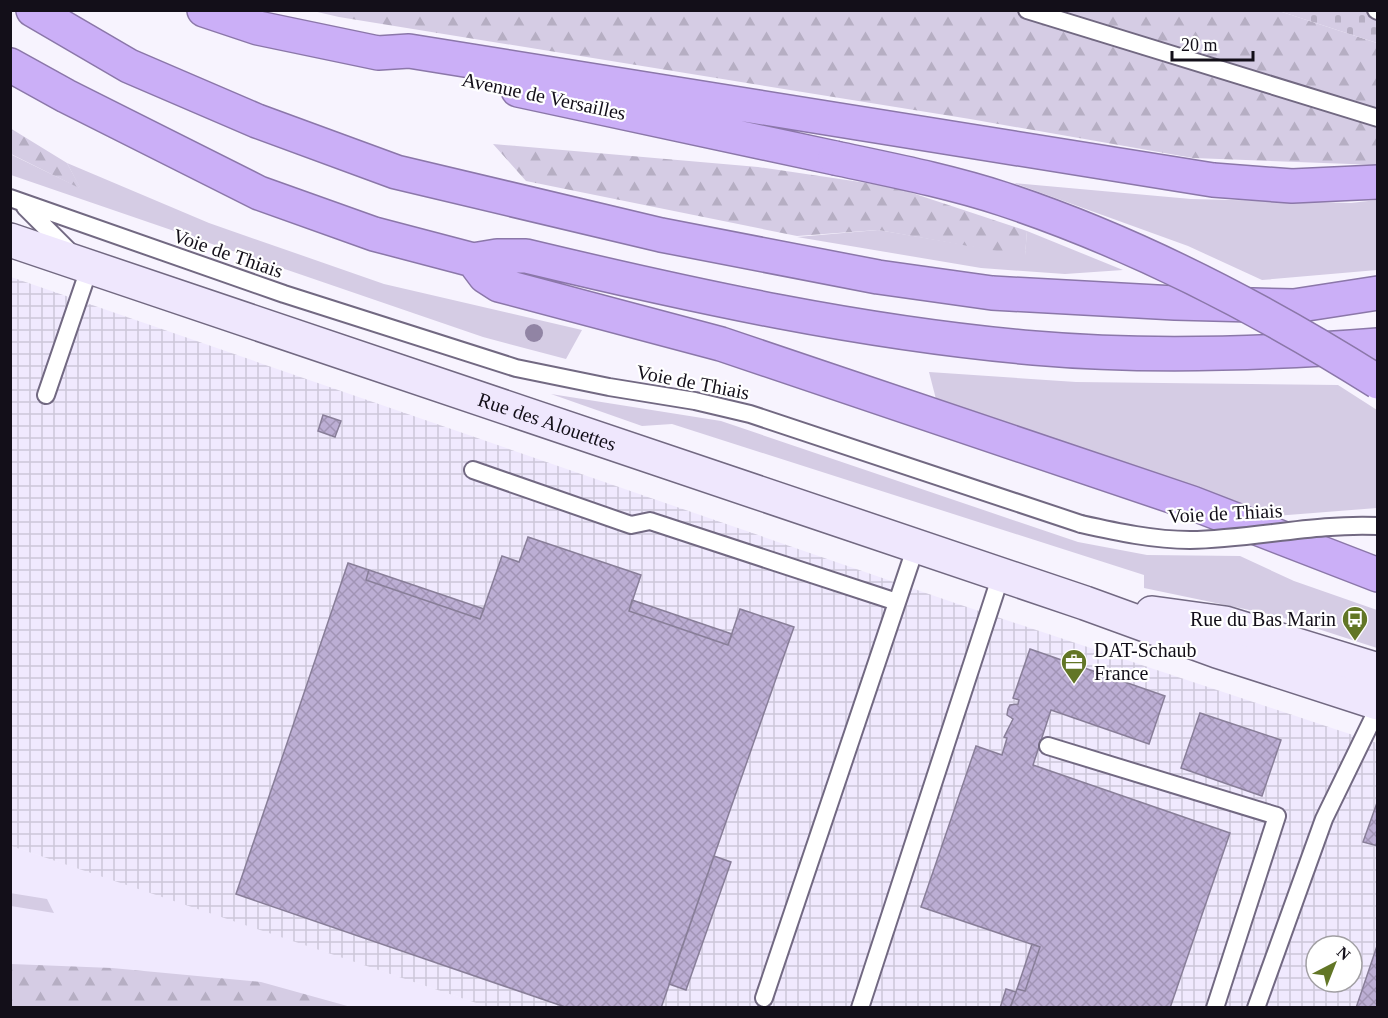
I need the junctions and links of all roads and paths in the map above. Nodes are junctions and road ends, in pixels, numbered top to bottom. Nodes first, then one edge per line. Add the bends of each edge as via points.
1 (33, 10) edge
2 (204, 10) edge
3 (1027, 10) edge
4 (378, 53) junction
5 (10, 65) edge
6 (1377, 118) edge
7 (1377, 182) edge
8 (15, 200) edge
9 (10, 240) edge
10 (473, 260) junction
11 (86, 265) junction
12 (1377, 293) edge
13 (1377, 345) edge
14 (1377, 382) edge
15 (46, 395) dead end
16 (473, 470) dead end
17 (1377, 526) edge
18 (916, 546) junction
19 (1001, 575) junction
20 (1377, 575) edge
21 (897, 602) junction
22 (1085, 603) junction
23 (1377, 670) edge
24 (1377, 703) edge
25 (1377, 708) edge
26 (1048, 747) dead end
27 (764, 998) dead end
28 (860, 1008) edge
29 (1215, 1008) edge
30 (1256, 1008) edge

1 - 12 highway via 129,66 257,121 396,172 661,235 878,277 992,293 1294,306
2 - 4 highway via 258,28
3 - 6 lane
4 - 7 highway via 409,51 1213,180 1292,186
4 - 14 highway, Avenue de Versailles, bridge via 405,67 915,175 1001,198 1119,242 1263,314
5 - 10 highway via 259,193 374,234
8 - 11 lane
8 - 17 lane, Voie de Thiais, bridge via 262,286 516,368 695,400 750,414 1081,524 1189,540 1344,525
9 - 11 main road, Rue des Alouettes
10 - 13 highway via 526,256 785,315 1035,348 1180,354
10 - 20 highway via 485,276 499,285 731,347 1192,502
11 - 15 lane
11 - 18 main road, Rue des Alouettes
16 - 21 lane via 631,525 650,521
18 - 19 main road, Rue des Alouettes
18 - 21 lane
19 - 22 main road, Rue des Alouettes
19 - 28 lane
21 - 27 lane
22 - 23 main road via 1225,623
22 - 24 main road
25 - 30 lane via 1324,819
26 - 29 lane via 1277,816

